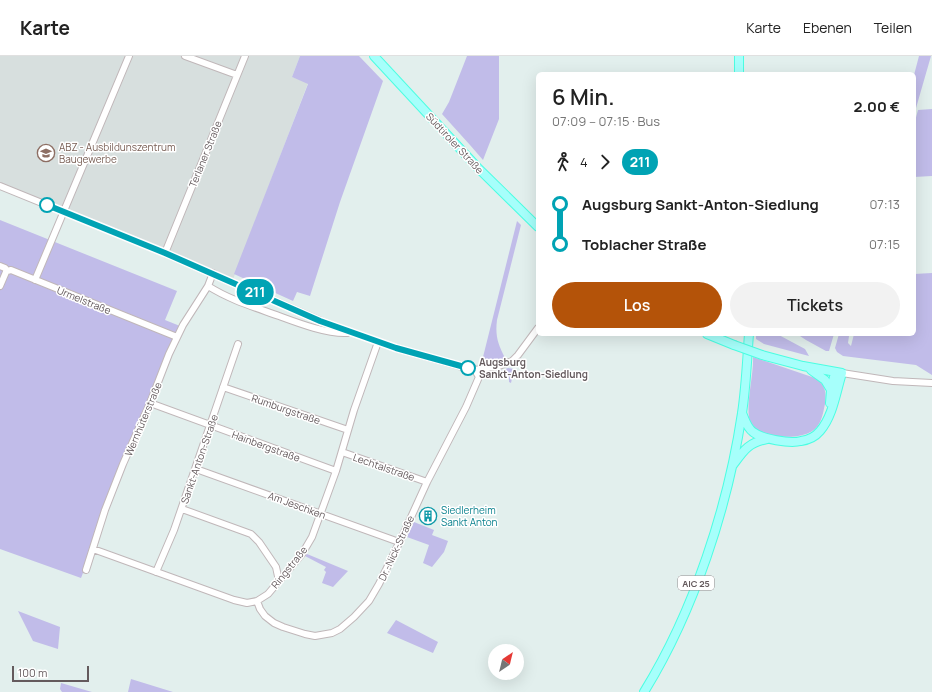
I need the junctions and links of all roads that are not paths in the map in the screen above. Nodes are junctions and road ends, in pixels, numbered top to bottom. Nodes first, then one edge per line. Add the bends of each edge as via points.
1 (130, 56) edge
2 (185, 56) edge
3 (245, 56) edge
4 (374, 56) edge
5 (738, 56) edge
6 (740, 72) edge
7 (237, 75) junction
8 (0, 186) edge
9 (64, 212) junction
10 (536, 225) edge
11 (165, 253) junction
12 (0, 266) edge
13 (7, 270) junction
14 (213, 273) junction
15 (35, 280) junction
16 (0, 286) edge
17 (208, 286) junction
18 (320, 321) junction
19 (318, 328) junction
20 (536, 331) edge
21 (350, 332) junction
22 (712, 336) edge
23 (749, 336) edge
24 (177, 337) junction
25 (378, 342) junction
26 (238, 344) dead end
27 (803, 366) junction
28 (476, 370) junction
29 (842, 374) junction
30 (932, 383) edge
31 (223, 387) junction
32 (830, 390) junction
33 (150, 403) junction
34 (742, 413) junction
35 (830, 414) junction
36 (210, 425) junction
37 (348, 430) junction
38 (768, 439) junction
39 (342, 452) junction
40 (732, 467) junction
41 (196, 469) junction
42 (336, 471) junction
43 (427, 482) junction
44 (182, 509) junction
45 (322, 514) junction
46 (399, 542) junction
47 (93, 549) junction
48 (276, 567) junction
49 (86, 570) dead end
50 (287, 571) junction
51 (156, 572) junction
52 (279, 581) junction
53 (257, 601) junction
54 (644, 692) edge

1 - 9 street
2 - 7 street
3 - 7 street, Terlaner Straße
4 - 10 main road, Südtiroler Straße via 477,167
5 - 6 main road
7 - 11 street, Terlaner Straße
8 - 9 street
9 - 11 street
9 - 15 street
11 - 14 street
12 - 13 street, Urmelstraße
13 - 15 street, Urmelstraße
13 - 16 street
14 - 17 street, Wernhüterstraße
14 - 18 street
15 - 24 street, Urmelstraße
17 - 19 street via 242,303
17 - 24 street, Wernhüterstraße
18 - 19 street
18 - 21 street
19 - 21 street via 340,333
20 - 28 street via 512,361
21 - 25 street
22 - 27 main road, bridge via 762,355
23 - 34 main road, AIC 25
24 - 33 street, Wernhüterstraße
25 - 28 street
25 - 37 street, Ringstraße
26 - 31 street, Sankt-Anton-Straße
27 - 29 main road
27 - 32 main road via 821,376
28 - 43 street, Dr.-Nick-Straße via 479,377
29 - 30 street
29 - 32 main road
29 - 35 main road
31 - 36 street, Sankt-Anton-Straße
31 - 37 street, Rumburgstraße
32 - 35 main road
33 - 36 street, Hainbergstraße
33 - 47 street, Wernhüterstraße via 105,510
34 - 38 main road via 752,432
34 - 40 main road, AIC 25
35 - 38 main road via 813,437 795,442
36 - 41 street, Sankt-Anton-Straße
36 - 42 street, Hainbergstraße
37 - 39 street, Ringstraße
38 - 40 main road via 751,444
39 - 42 street, Ringstraße
39 - 43 street, Lechtalstraße
40 - 54 main road, AIC 25 via 706,558 684,614
41 - 44 street, Sankt-Anton-Straße
41 - 45 street, Am Jeschken
42 - 45 street, Ringstraße
43 - 46 street, Dr.-Nick-Straße
44 - 48 street via 251,534
44 - 51 street, Sankt-Anton-Straße
45 - 46 street, Am Jeschken
45 - 50 street, Ringstraße via 302,554
46 - 53 street, Dr.-Nick-Straße via 369,601 347,624 332,633 315,636 283,628 265,616
47 - 49 street, Wernhüterstraße
47 - 51 street
48 - 50 street
48 - 52 street
50 - 52 street, Ringstraße
51 - 53 street via 234,600 247,603
52 - 53 street, Ringstraße via 268,594

